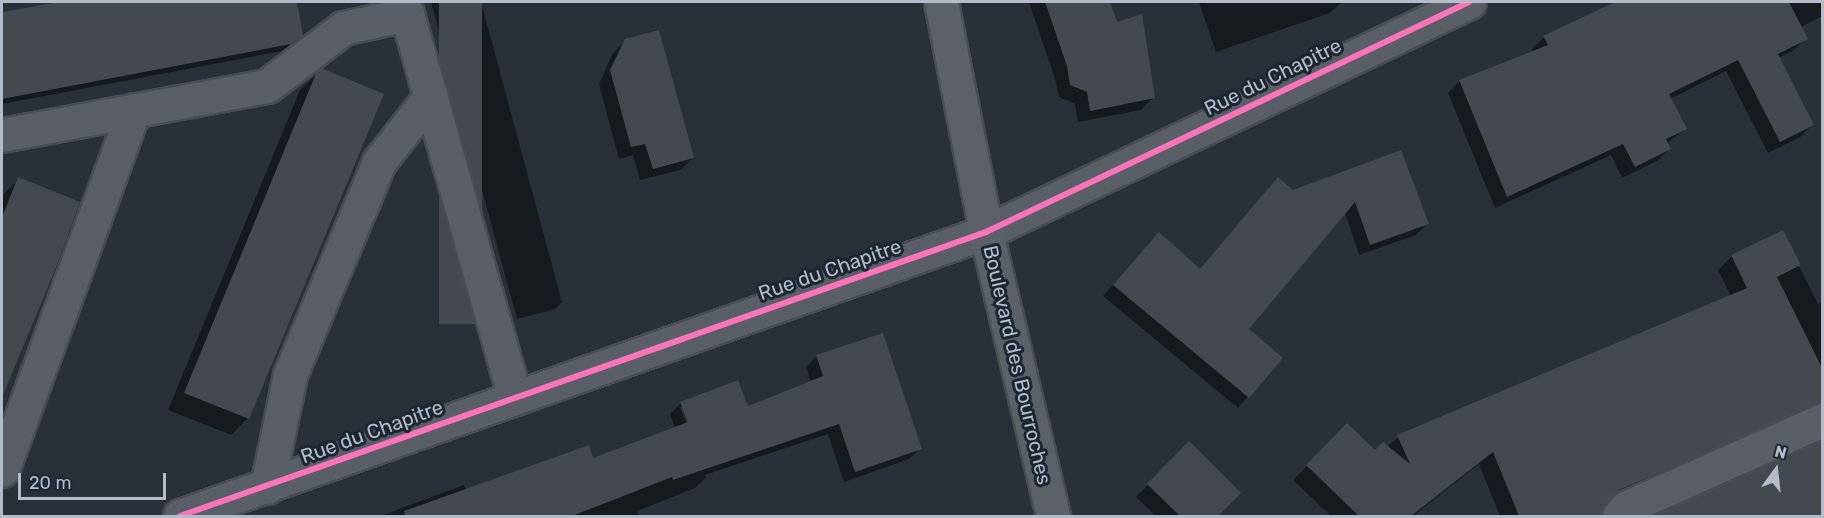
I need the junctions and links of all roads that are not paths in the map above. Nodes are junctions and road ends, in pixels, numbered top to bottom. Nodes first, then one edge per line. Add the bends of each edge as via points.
1 (942, 2) edge
2 (1469, 2) edge
3 (431, 96) junction
4 (134, 110) junction
5 (2, 135) edge
6 (986, 232) junction
7 (515, 398) junction
8 (1822, 420) edge
9 (2, 470) edge
10 (267, 487) junction
11 (180, 516) edge
12 (1053, 516) edge
13 (1619, 516) edge

1 - 6 main road, Boulevard des Bourroches
2 - 6 street, Rue du Chapitre
3 - 4 street via 407,14 343,28 267,86
3 - 7 street
3 - 10 street via 379,162 290,375
4 - 5 street
4 - 9 street
6 - 7 street, Rue du Chapitre
6 - 12 main road, Boulevard des Bourroches
7 - 10 street, Rue du Chapitre
8 - 13 street via 1627,507
10 - 11 street, Rue du Chapitre

